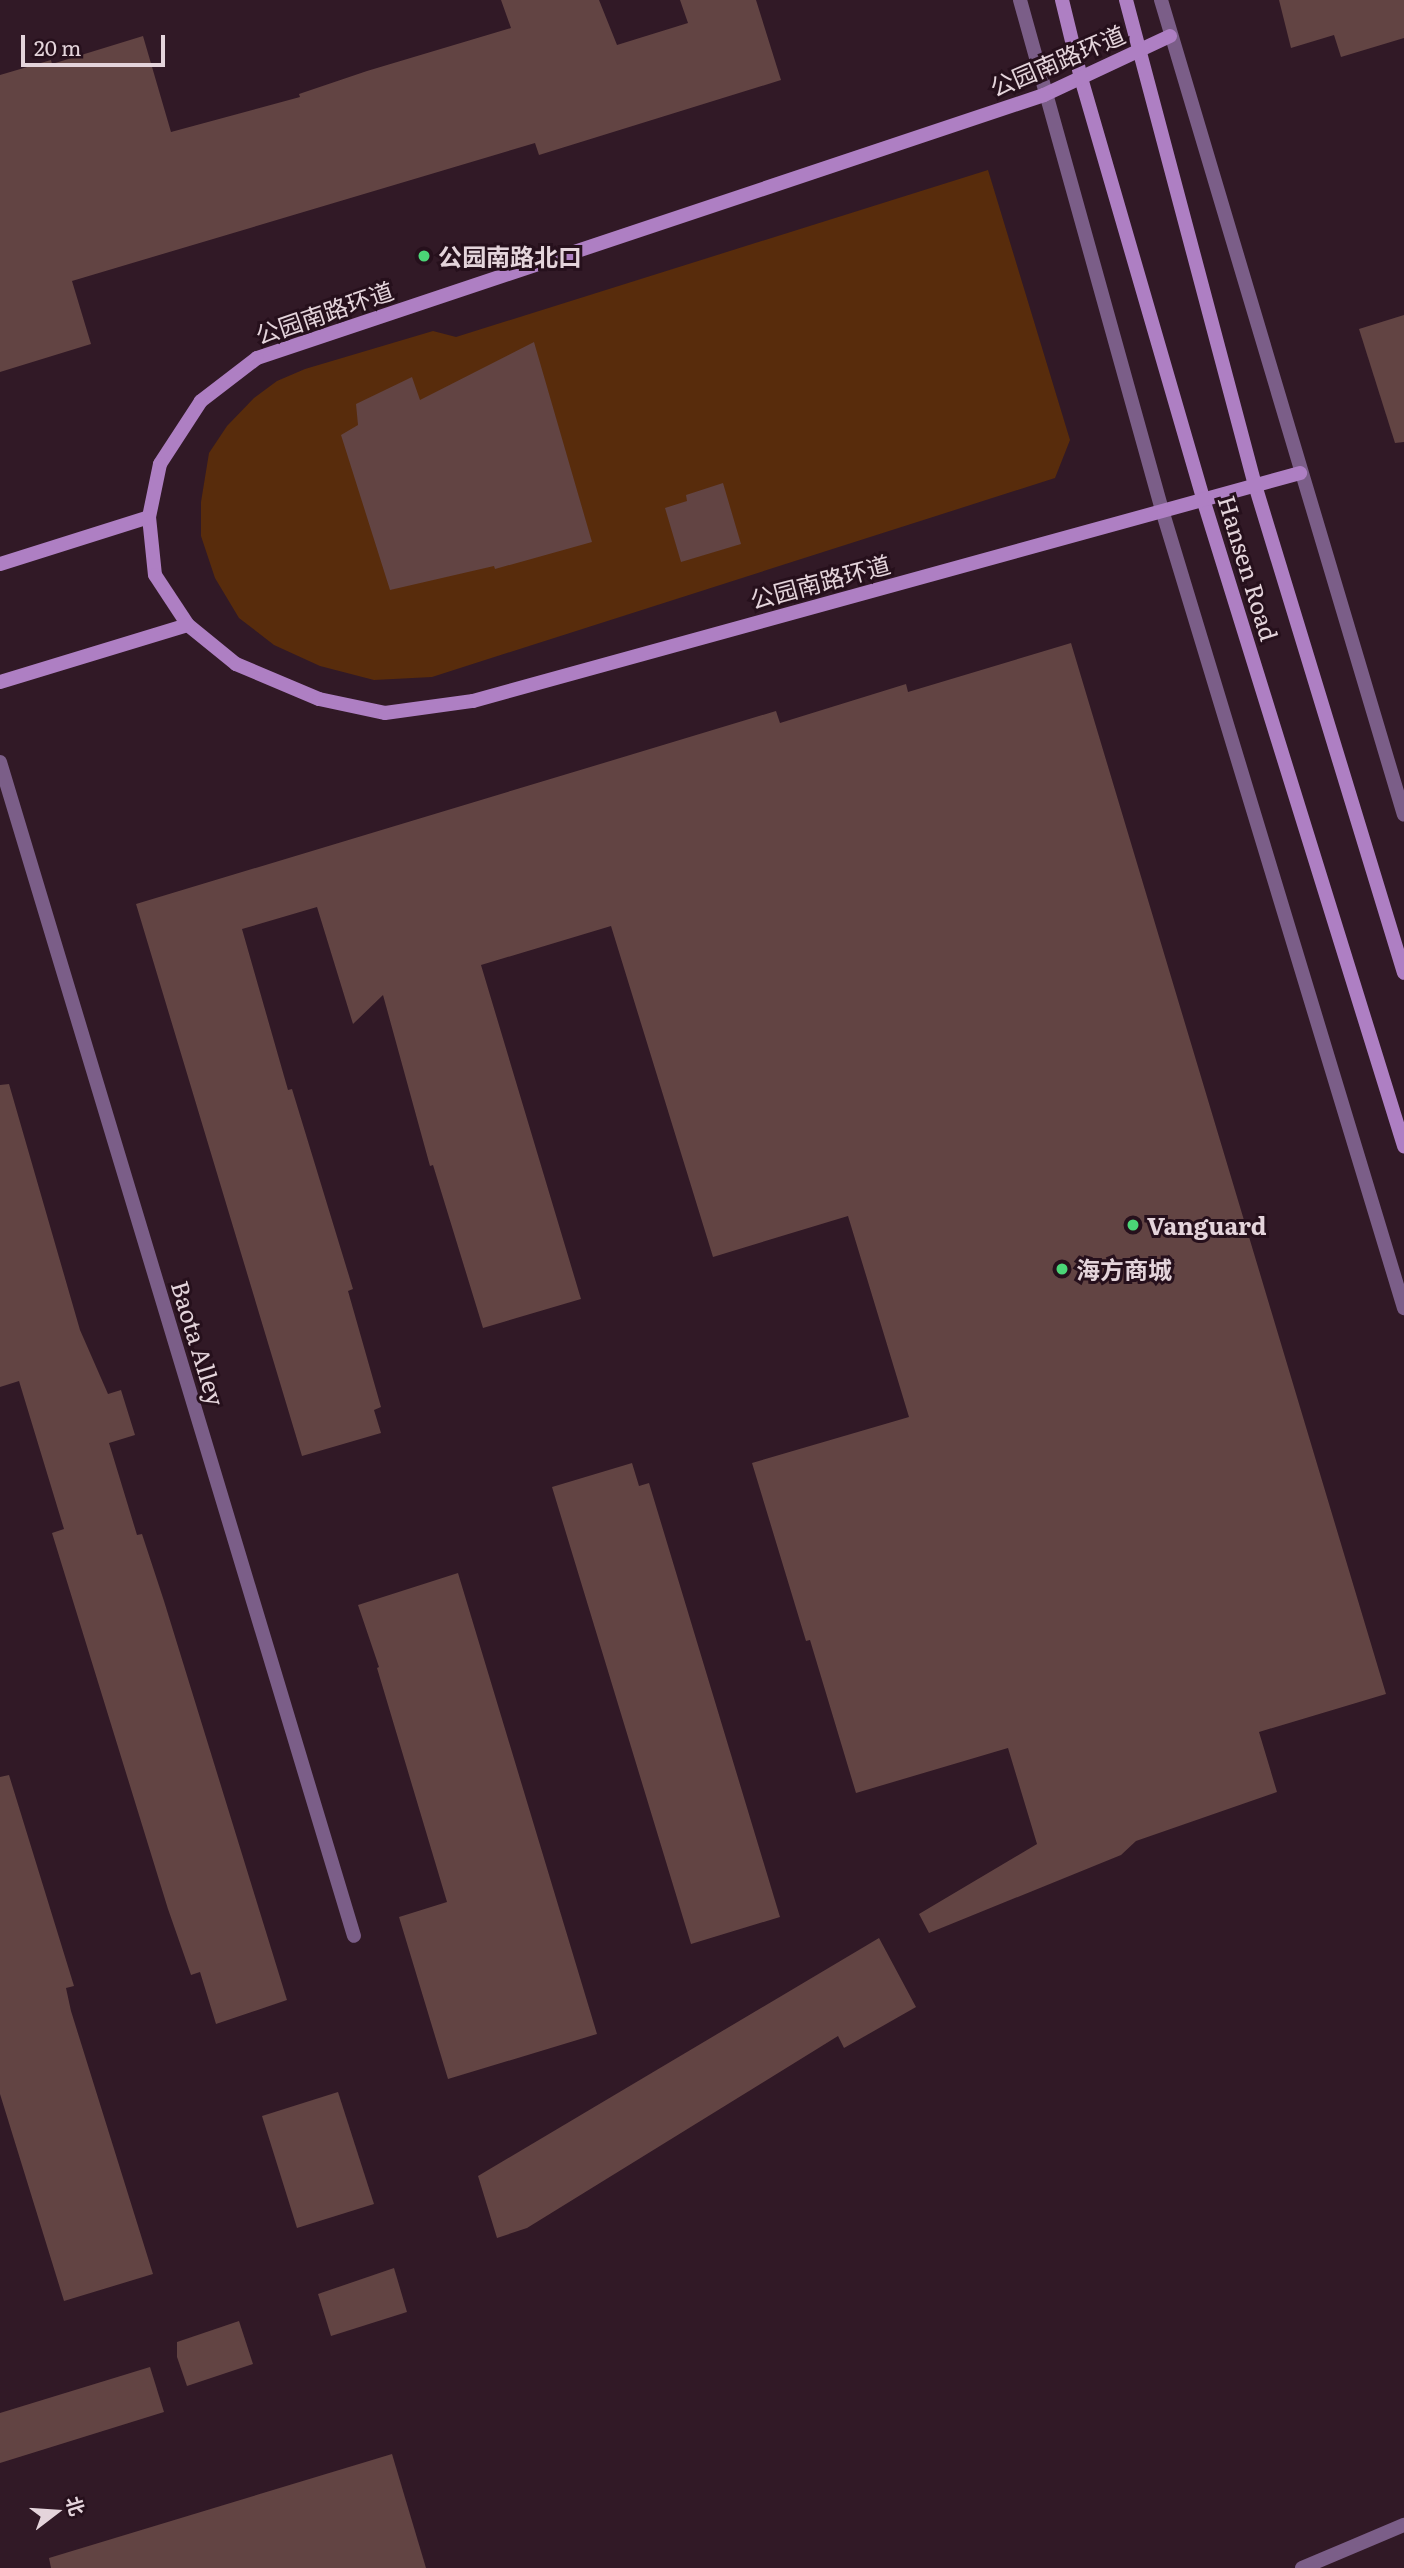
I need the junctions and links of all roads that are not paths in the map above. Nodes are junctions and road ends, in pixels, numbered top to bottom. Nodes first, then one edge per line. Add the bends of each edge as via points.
1 (1020, 0) edge
2 (1062, 0) edge
3 (1126, 0) edge
4 (1161, 0) edge
5 (1170, 36) junction
6 (1139, 50) junction
7 (1081, 78) junction
8 (1044, 95) junction
9 (1300, 473) junction
10 (1255, 485) junction
11 (1203, 499) junction
12 (1162, 510) junction
13 (149, 517) junction
14 (0, 564) edge
15 (188, 625) junction
16 (0, 682) edge
17 (0, 762) edge
18 (1404, 815) edge
19 (1404, 973) edge
20 (1404, 1146) edge
21 (1404, 1308) edge
22 (354, 1936) dead end
23 (1404, 2525) edge
24 (1303, 2568) edge

1 - 8 street
2 - 7 main road, Hansen Road
3 - 6 main road, Hansen Road
4 - 5 street
5 - 6 main road, 公园南路环道
5 - 9 street
6 - 7 main road, 公园南路环道
6 - 10 main road, Hansen Road
7 - 8 main road, 公园南路环道
7 - 11 main road, Hansen Road
8 - 12 street
8 - 13 main road, 公园南路环道 via 257,358 201,401 160,464
9 - 10 main road, 公园南路环道
9 - 18 street
10 - 11 main road, 公园南路环道
10 - 19 main road, Hansen Road
11 - 12 main road, 公园南路环道
11 - 20 main road, Hansen Road
12 - 15 main road, 公园南路环道 via 473,701 385,713 319,699 236,664
12 - 21 street
13 - 14 main road
13 - 15 main road, 公园南路环道 via 155,575
15 - 16 main road
17 - 22 street, Baota Alley
23 - 24 street

